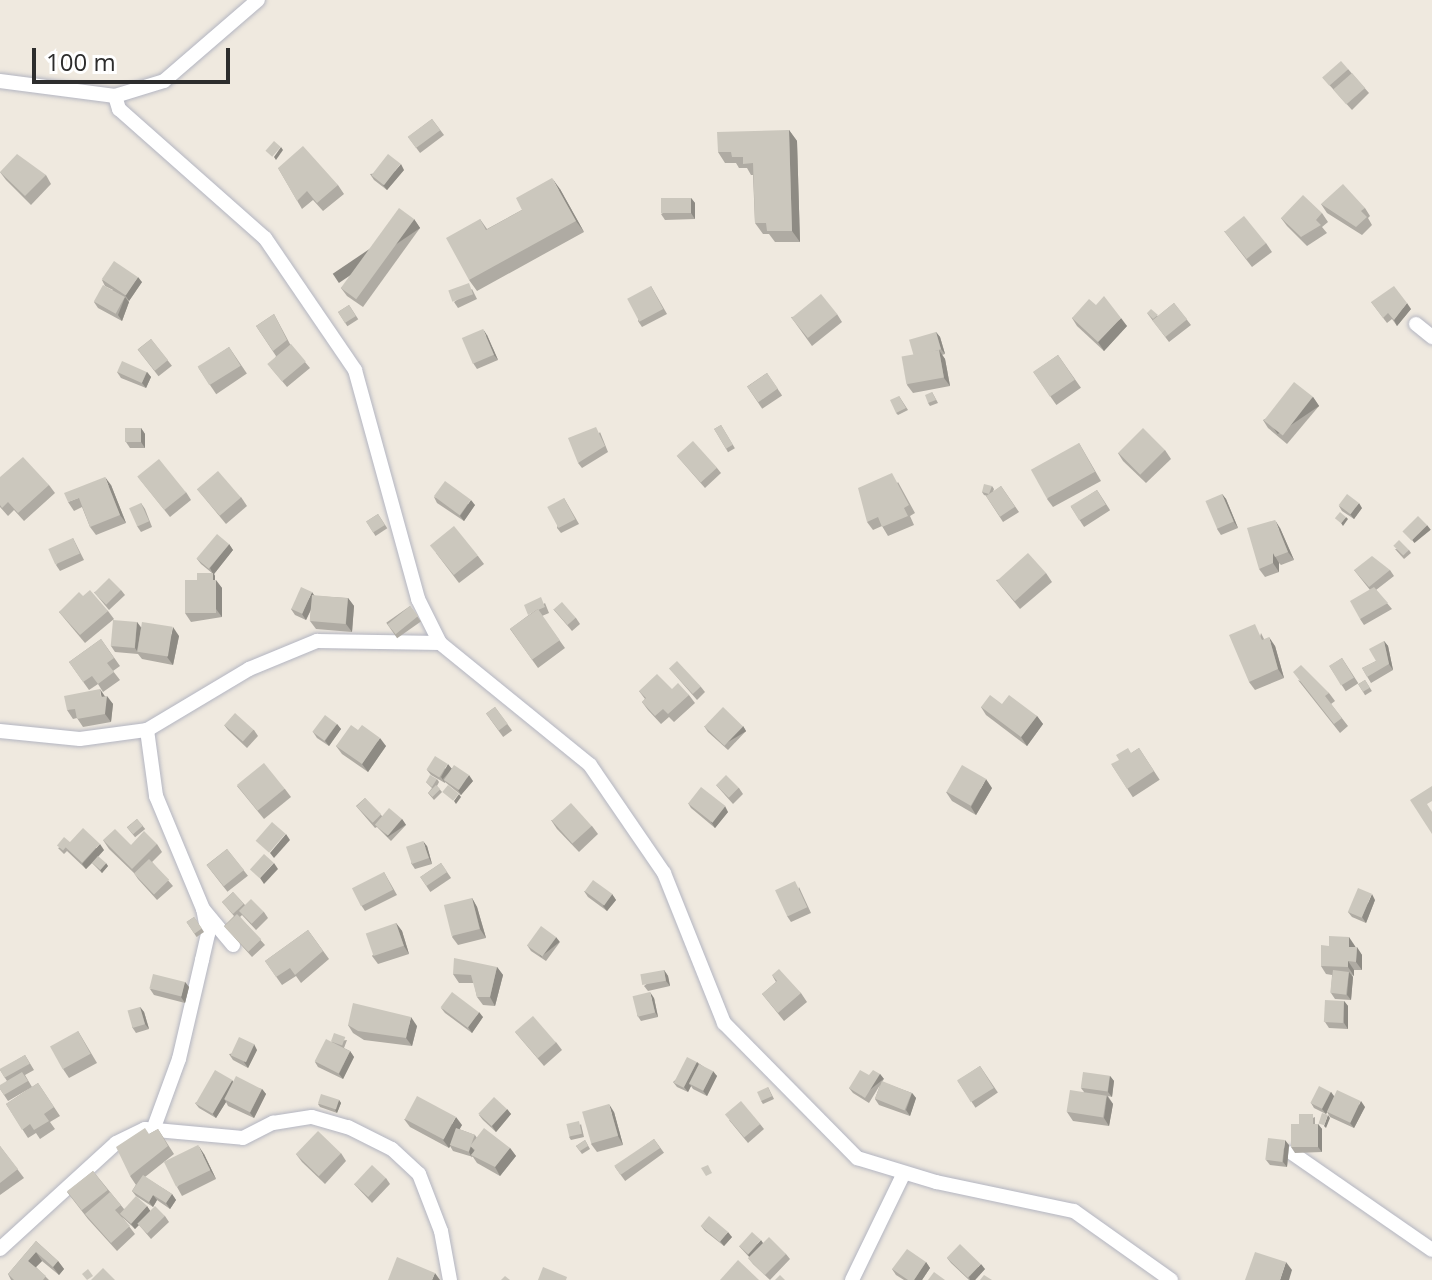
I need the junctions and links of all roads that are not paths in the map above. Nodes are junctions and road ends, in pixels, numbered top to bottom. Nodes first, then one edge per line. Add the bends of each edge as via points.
1 (258, 0) edge
2 (0, 81) edge
3 (115, 96) junction
4 (1416, 324) dead end
5 (1432, 337) edge
6 (440, 643) junction
7 (147, 730) junction
8 (0, 731) edge
9 (203, 909) junction
10 (233, 945) edge
11 (153, 1130) junction
12 (1292, 1153) edge
13 (904, 1173) junction
14 (0, 1249) edge
15 (1432, 1250) edge
16 (450, 1280) edge
17 (852, 1280) edge
18 (1171, 1280) edge

1 - 3 street via 164,81
2 - 3 street
3 - 6 street via 119,109 265,238 355,370 418,599
4 - 5 street
6 - 7 street via 317,641 249,669
6 - 13 street via 590,765 664,873 724,1023 857,1158
7 - 8 street via 80,739
7 - 9 street via 156,796
9 - 10 street
9 - 11 street via 208,934 179,1059
11 - 14 street via 116,1143
11 - 16 street via 243,1138 273,1123 312,1117 348,1127 392,1149 419,1174 441,1231
12 - 15 street
13 - 17 street
13 - 18 street via 1074,1211

